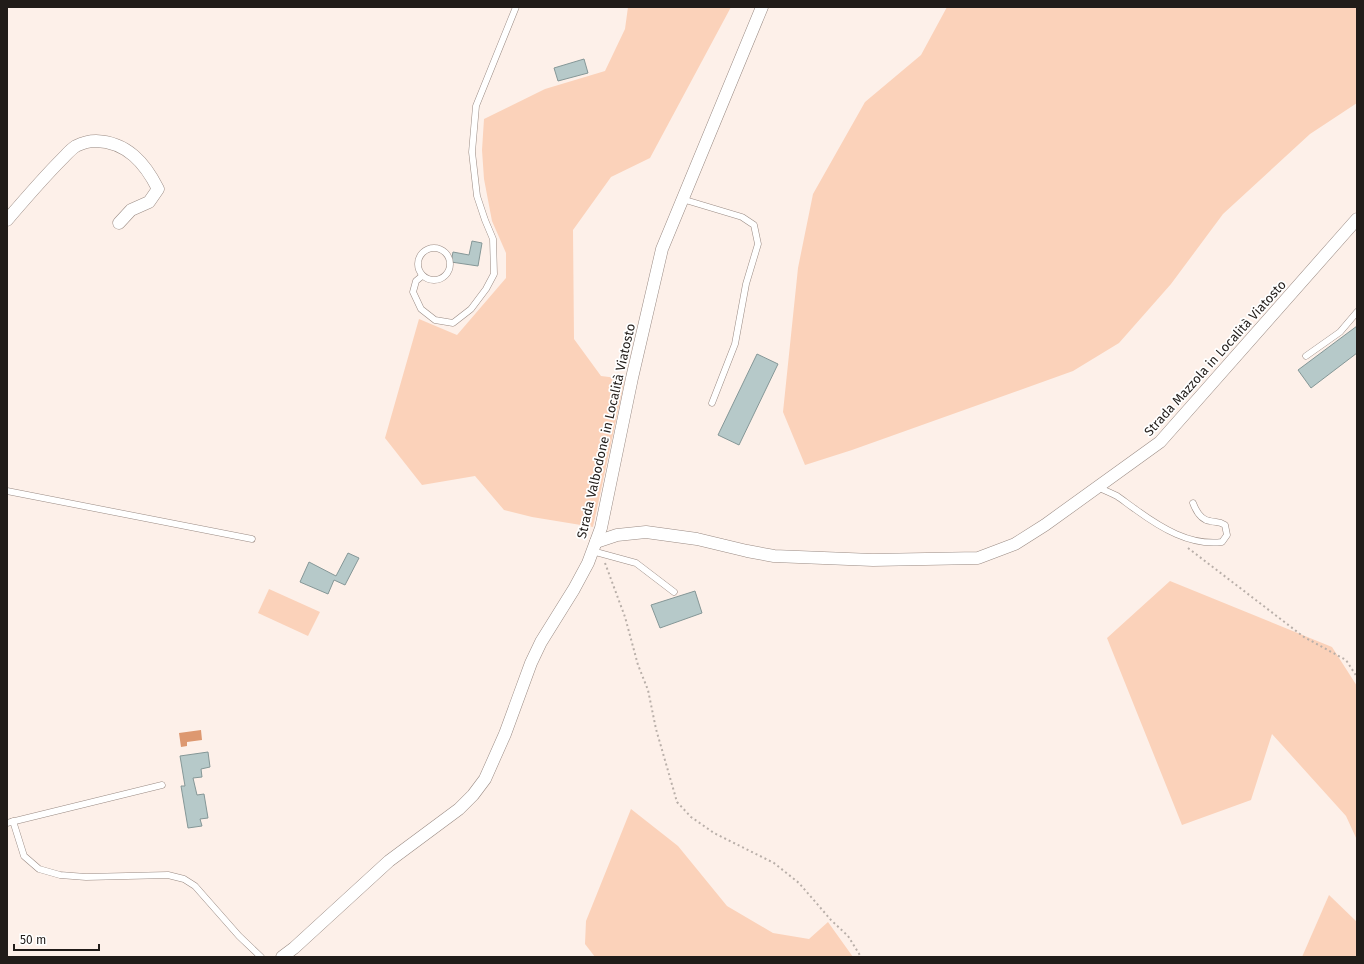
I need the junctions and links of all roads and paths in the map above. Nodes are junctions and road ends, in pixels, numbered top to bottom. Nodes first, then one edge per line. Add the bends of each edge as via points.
1 (516, 7) edge
2 (762, 7) edge
3 (682, 200) junction
4 (1357, 219) edge
5 (7, 220) edge
6 (119, 223) dead end
7 (422, 276) junction
8 (1357, 312) edge
9 (1306, 356) dead end
10 (712, 403) dead end
11 (1097, 487) junction
12 (7, 492) edge
13 (1193, 503) dead end
14 (252, 539) dead end
15 (1185, 546) dead end
16 (596, 549) junction
17 (674, 592) dead end
18 (1357, 677) edge
19 (162, 785) dead end
20 (10, 822) edge
21 (261, 957) edge
22 (282, 957) edge
23 (861, 957) edge

1 - 7 lane via 476,106 472,152 477,196 493,239 494,274 471,309 453,323 435,320 421,309 413,292 416,282
2 - 3 street, Strada Valbodone in Località Viatosto
3 - 10 lane via 742,217 754,224 758,244 746,284 735,344
3 - 16 street, Strada Valbodone in Località Viatosto via 657,267
4 - 11 street, Strada Mazzola in Località Viatosto via 1160,442
5 - 6 street via 75,146 90,141 106,141 124,147 140,161 149,171 158,189 149,202 131,210
7 - 7 lane via 417,266 419,254 429,247 440,248 449,256 451,267 444,277 433,281
8 - 9 lane via 1340,332
11 - 13 lane via 1118,496 1161,527 1180,536 1212,543 1222,542 1227,535 1225,525 1203,518 1196,512
11 - 16 street, Strada Mazzola in Località Viatosto via 1015,544 978,558 873,560 774,556 697,539 646,532 617,535
12 - 14 lane
15 - 18 path via 1304,637 1346,660
16 - 17 lane via 636,563
16 - 22 street, Strada Valbodone in Località Viatosto via 541,642 495,758 485,779 473,795 459,810 388,861
16 - 23 path via 607,567 648,690 656,729 677,802 691,817 708,829 774,864 799,883 848,936
19 - 20 lane
20 - 21 lane via 24,856 39,869 60,875 86,877 168,876 184,879 195,886

